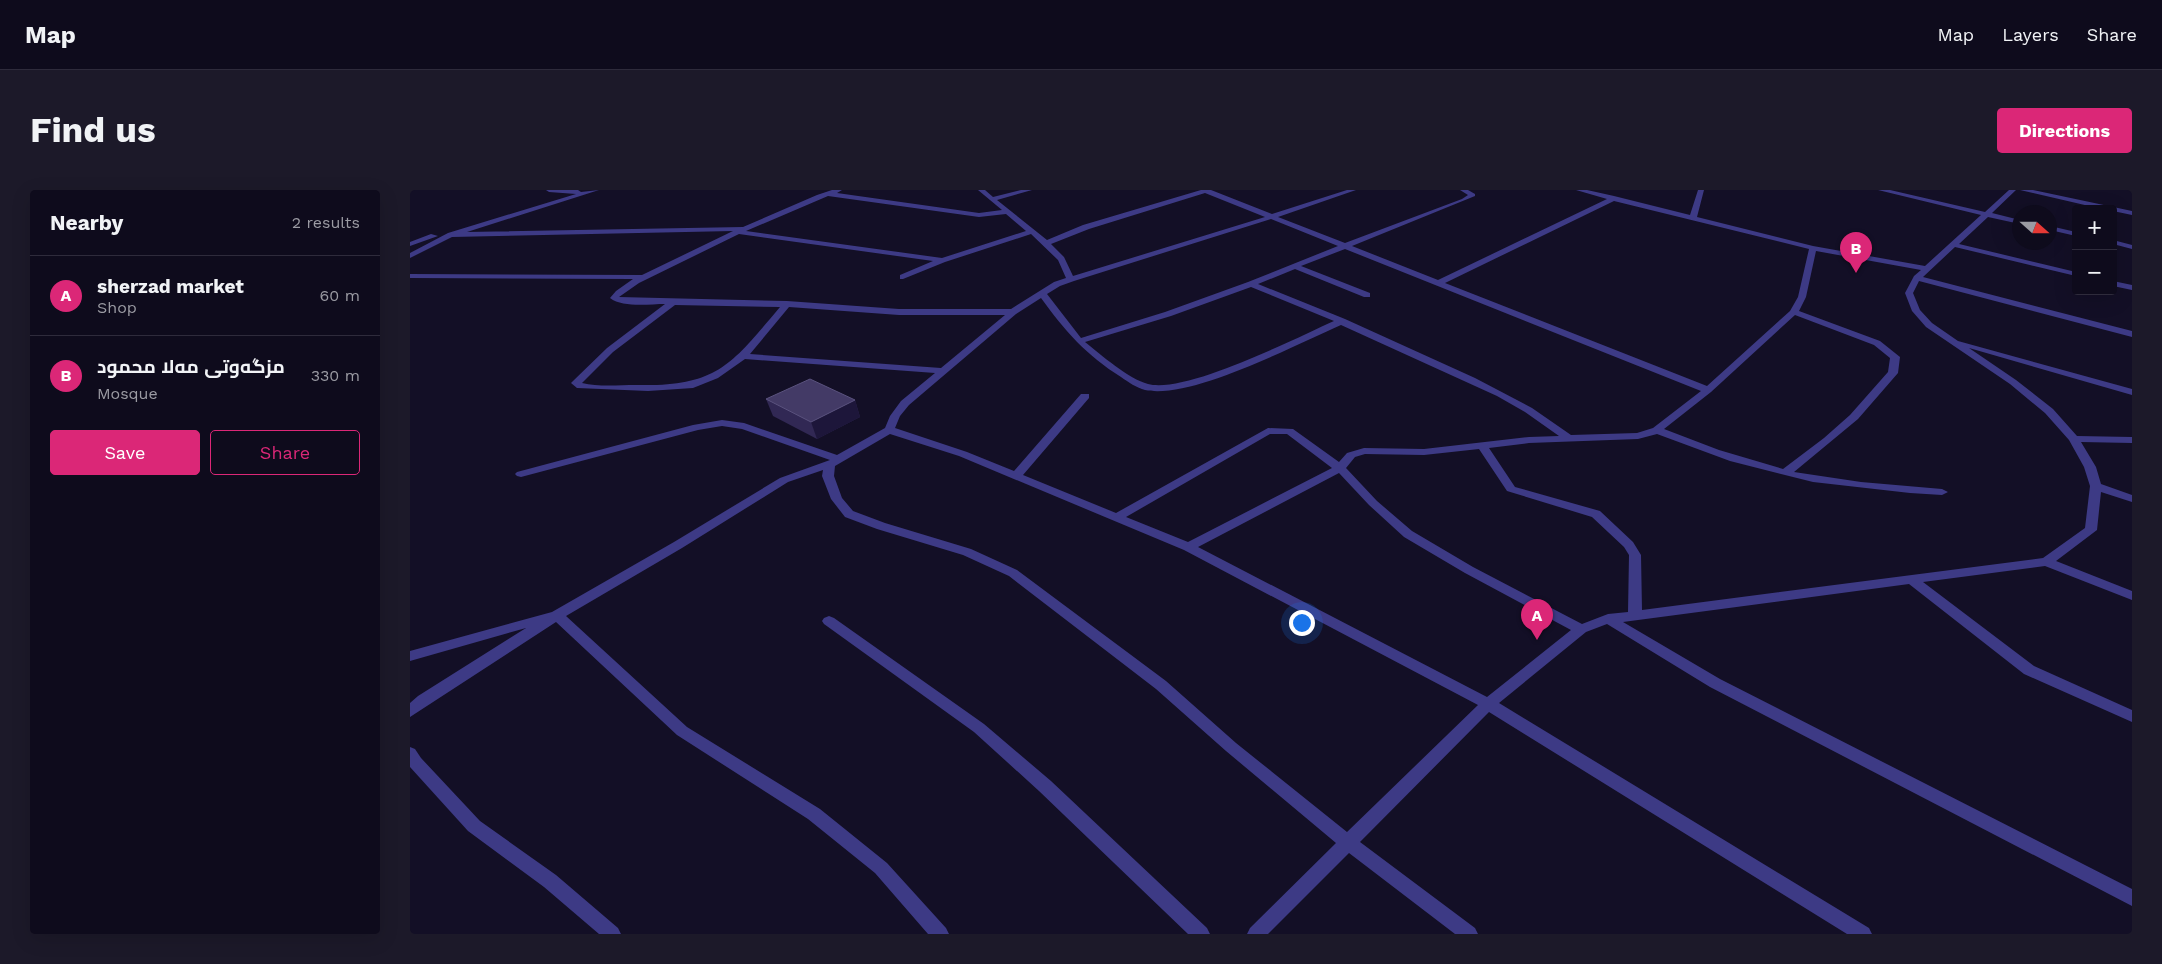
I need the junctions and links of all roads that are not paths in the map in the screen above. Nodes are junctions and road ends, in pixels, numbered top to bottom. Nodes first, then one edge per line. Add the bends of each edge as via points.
1 (549, 190) edge
2 (839, 190) edge
3 (981, 190) edge
4 (1029, 190) edge
5 (1206, 190) edge
6 (1352, 190) edge
7 (1463, 190) edge
8 (1579, 190) edge
9 (1880, 190) edge
10 (2013, 190) edge
11 (2023, 190) edge
12 (592, 191) edge
13 (1698, 191) edge
14 (828, 194) junction
15 (992, 198) junction
16 (1614, 198) junction
17 (1008, 212) junction
18 (2132, 213) edge
19 (1987, 214) junction
20 (1272, 217) junction
21 (1693, 218) junction
22 (2012, 220) edge
23 (474, 229) junction
24 (2057, 230) edge
25 (742, 231) junction
26 (1033, 231) junction
27 (2072, 233) edge
28 (451, 235) junction
29 (1046, 243) junction
30 (2117, 243) edge
31 (410, 244) edge
32 (1954, 244) junction
33 (2132, 246) edge
34 (1344, 247) junction
35 (1813, 248) junction
36 (410, 256) edge
37 (942, 260) junction
38 (1295, 266) junction
39 (1927, 269) junction
40 (2072, 273) edge
41 (410, 276) edge
42 (645, 277) junction
43 (903, 278) dead end
44 (1917, 278) junction
45 (1071, 279) junction
46 (1438, 283) junction
47 (1251, 284) junction
48 (2117, 284) edge
49 (2132, 288) edge
50 (1042, 294) junction
51 (1367, 295) dead end
52 (672, 302) junction
53 (786, 304) junction
54 (1013, 312) junction
55 (1794, 312) junction
56 (1342, 321) junction
57 (2132, 334) edge
58 (1948, 339) junction
59 (1079, 341) junction
60 (743, 356) junction
61 (943, 371) junction
62 (1708, 390) junction
63 (2132, 392) edge
64 (1084, 396) dead end
65 (889, 430) junction
66 (1658, 430) junction
67 (1568, 438) junction
68 (2074, 440) junction
69 (2132, 440) edge
70 (1482, 445) junction
71 (834, 462) junction
72 (1340, 468) junction
73 (1786, 472) junction
74 (521, 474) dead end
75 (1016, 476) junction
76 (2096, 486) junction
77 (1942, 492) dead end
78 (2132, 499) edge
79 (1116, 518) junction
80 (1188, 548) junction
81 (2046, 562) junction
82 (1911, 580) junction
83 (2132, 596) edge
84 (557, 615) junction
85 (1635, 615) junction
86 (1608, 619) junction
87 (829, 621) dead end
88 (1581, 629) junction
89 (410, 656) edge
90 (1488, 704) junction
91 (410, 711) edge
92 (2132, 716) edge
93 (410, 753) edge
94 (1348, 843) junction
95 (2132, 898) edge
96 (612, 934) edge
97 (940, 934) edge
98 (1200, 934) edge
99 (1256, 934) edge
100 (1469, 934) edge
101 (1863, 934) edge

1 - 12 street
2 - 14 street
3 - 15 street
4 - 15 street
5 - 20 street
5 - 29 street via 1086,227
6 - 20 street
7 - 34 street via 1473,195
8 - 16 street
9 - 19 street
10 - 19 street
11 - 18 street
12 - 23 street
13 - 21 street
14 - 17 street via 980,214
14 - 25 street
15 - 17 street
16 - 21 street
16 - 46 street
17 - 26 street
19 - 22 street
19 - 32 street
20 - 34 street
20 - 45 street
21 - 35 street
23 - 28 street
23 - 31 street
24 - 27 street
25 - 28 street
25 - 37 street
25 - 42 street
26 - 29 street
26 - 37 street
28 - 36 street
29 - 45 street via 1061,259
30 - 33 street
32 - 39 street
32 - 40 street
34 - 38 street
34 - 46 street
35 - 39 street
35 - 55 street via 1802,296
37 - 43 street
38 - 47 street
38 - 51 street
39 - 44 street
41 - 42 street
42 - 52 street via 617,292 614,298
44 - 57 street
44 - 58 street via 1908,293 1916,311
45 - 50 street
46 - 62 street
47 - 56 street
47 - 59 street
48 - 49 street
50 - 54 street
50 - 59 street
52 - 53 street
52 - 60 street via 610,350 576,382 589,387 690,385 716,376
53 - 54 street via 899,312
53 - 60 street
54 - 61 street
55 - 62 street
55 - 73 street via 1878,343 1895,357 1893,373 1854,417
56 - 59 street via 1207,380 1177,387 1148,388
56 - 67 street via 1521,404
58 - 63 street
58 - 68 street via 2013,382 2049,411
60 - 61 street
61 - 65 street via 905,403
62 - 66 street
64 - 75 street
65 - 71 street
65 - 75 street via 963,454
66 - 67 street via 1638,436
66 - 73 street via 1715,453
67 - 70 street
68 - 69 street
68 - 76 street via 2090,467
70 - 72 street via 1424,452 1364,451 1350,455
70 - 85 street via 1511,489 1596,514 1629,545 1635,555
71 - 74 street via 744,426 722,423
71 - 84 street via 784,480 678,546
71 - 94 street via 828,476 837,499 849,514 967,552 1013,572 1161,686
72 - 79 street via 1289,431 1268,431
72 - 80 street
72 - 88 street via 1408,534
73 - 77 street via 1848,484
75 - 79 street
76 - 78 street
76 - 81 street via 2091,530
79 - 80 street
80 - 90 street
81 - 82 street
81 - 83 street
82 - 85 street
82 - 92 street via 2029,670
84 - 89 street
84 - 91 street
84 - 97 street via 682,731 814,814 880,868
85 - 86 street
86 - 88 street
86 - 95 street via 1715,682
87 - 98 street via 979,728 1045,786
88 - 90 street
90 - 94 street
90 - 101 street
93 - 96 street via 474,826 550,881
94 - 99 street
94 - 100 street

